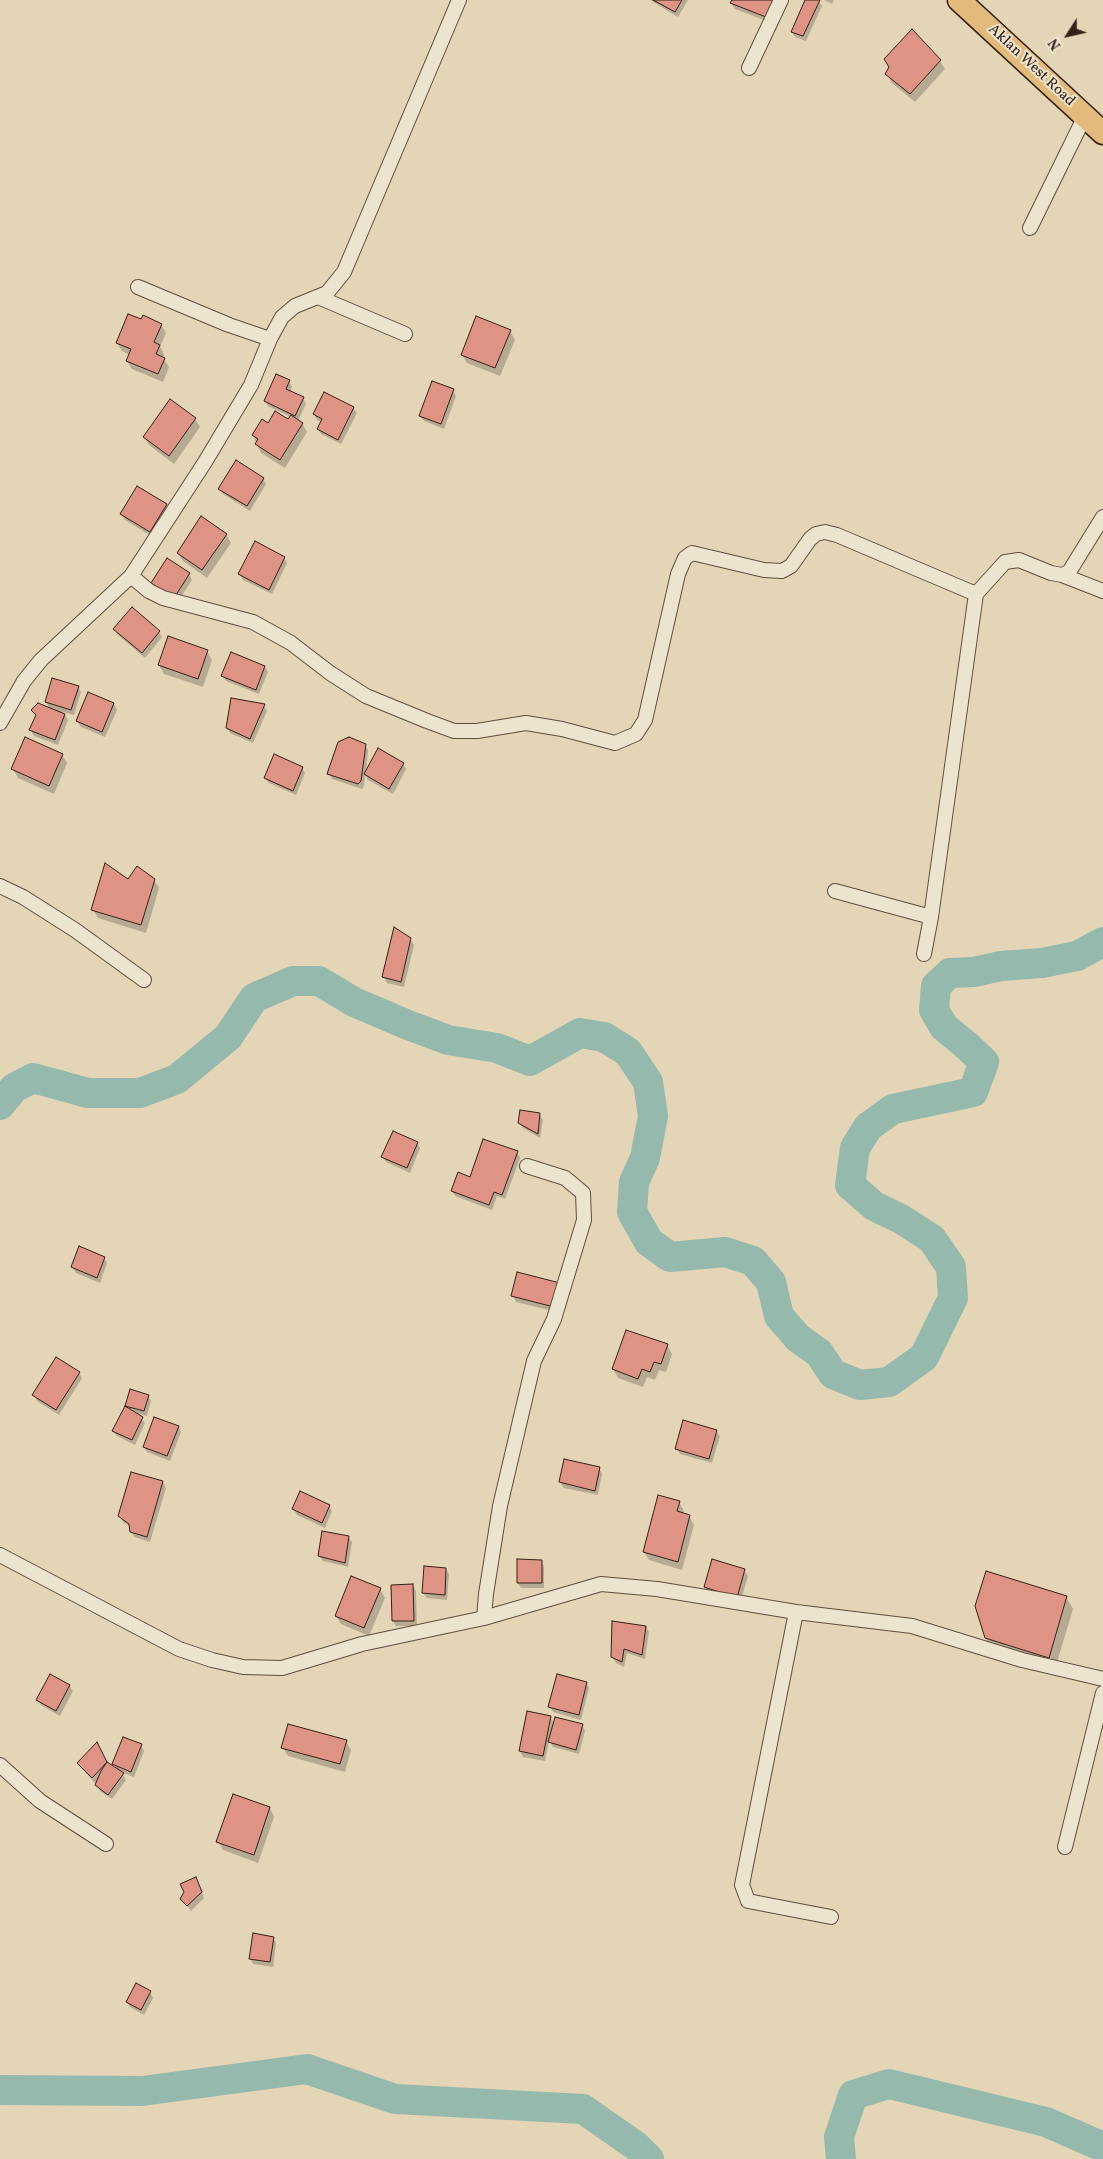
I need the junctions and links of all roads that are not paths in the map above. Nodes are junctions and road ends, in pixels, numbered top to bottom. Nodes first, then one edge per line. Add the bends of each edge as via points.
1 (459, 0) edge
2 (781, 0) edge
3 (959, 0) edge
4 (749, 68) dead end
5 (1085, 116) junction
6 (1103, 132) edge
7 (1030, 228) dead end
8 (138, 287) dead end
9 (318, 298) junction
10 (405, 334) dead end
11 (270, 339) junction
12 (1103, 517) edge
13 (1062, 575) junction
14 (131, 576) junction
15 (1103, 591) edge
16 (976, 594) junction
17 (0, 723) edge
18 (0, 886) edge
19 (835, 891) dead end
20 (931, 917) junction
21 (924, 954) dead end
22 (144, 980) dead end
23 (527, 1166) dead end
24 (0, 1554) edge
25 (796, 1612) junction
26 (484, 1618) junction
27 (1103, 1679) edge
28 (1103, 1693) edge
29 (0, 1765) edge
30 (106, 1844) dead end
31 (1065, 1847) dead end
32 (831, 1917) dead end

1 - 9 street via 344,272 334,287
2 - 4 street
3 - 5 main road, Aklan West Road
5 - 6 main road, Aklan West Road
5 - 7 street
8 - 11 street
9 - 10 street
9 - 11 street via 296,306 282,317
11 - 14 street via 246,394
12 - 13 street via 1076,563
13 - 15 street
13 - 16 street via 1019,560 1005,562
14 - 16 street via 163,598 253,622 291,643 366,696 454,731 478,731 526,723 615,743 636,734 645,720 678,574 685,558 692,553 764,570 782,571 791,566 810,539 825,532
14 - 17 street via 41,660 24,681
16 - 20 street
18 - 22 street via 23,896
19 - 20 street
20 - 21 street
23 - 26 street via 565,1178 583,1193 584,1220 554,1318 534,1361 500,1506
24 - 26 street via 179,1649 243,1667 282,1668 362,1644
25 - 26 street via 601,1584
25 - 27 street via 912,1626 1022,1660
25 - 32 street via 742,1885 748,1901
28 - 31 street
29 - 30 street via 40,1801

